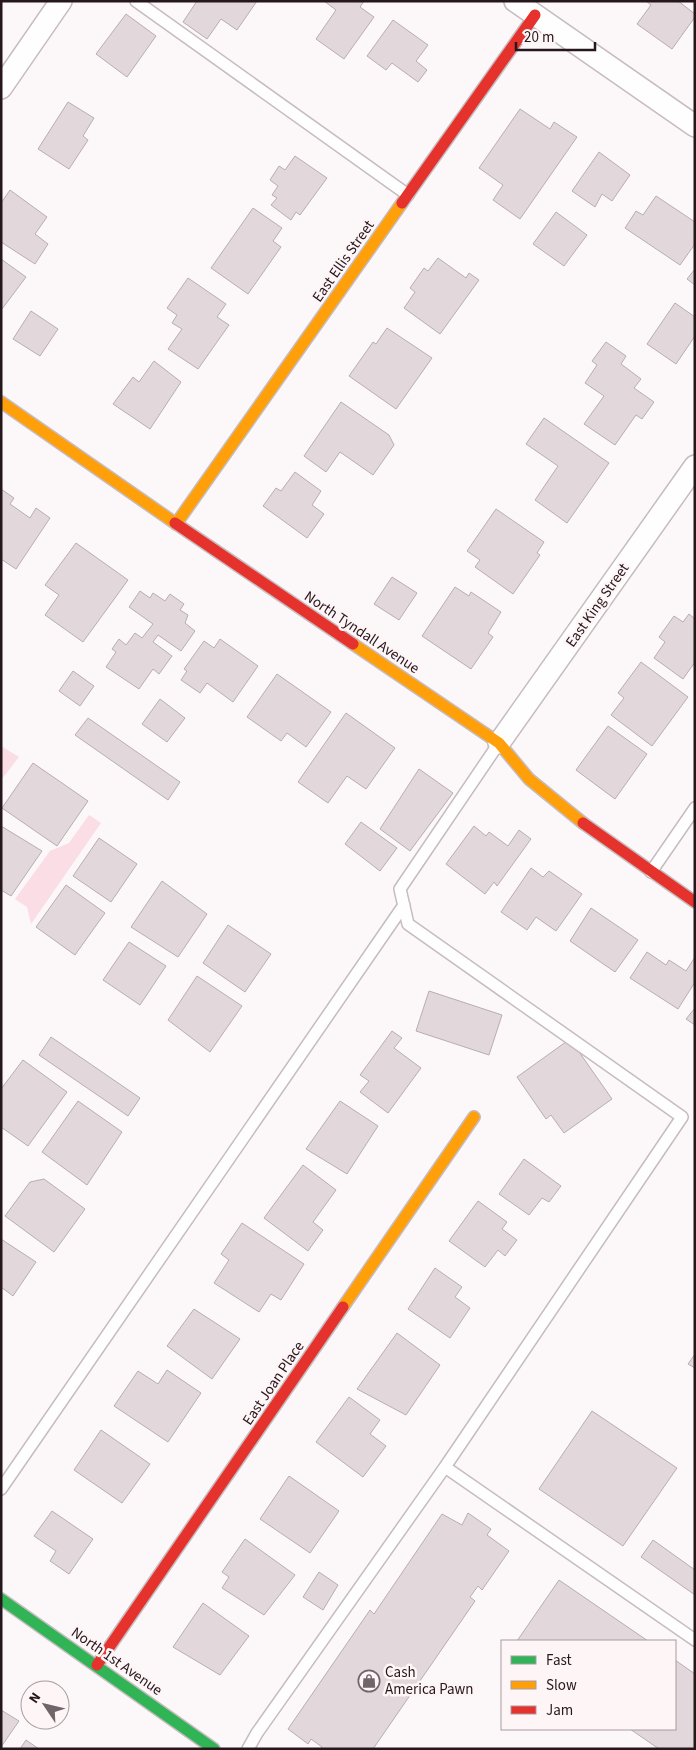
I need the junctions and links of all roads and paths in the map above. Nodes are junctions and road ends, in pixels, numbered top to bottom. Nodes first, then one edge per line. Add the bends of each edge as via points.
1 (61, 1) edge
2 (136, 1) edge
3 (515, 1) edge
4 (534, 15) junction
5 (1, 88) edge
6 (693, 121) edge
7 (408, 194) junction
8 (1, 402) edge
9 (695, 466) edge
10 (176, 524) junction
11 (499, 744) junction
12 (695, 808) edge
13 (651, 872) junction
14 (695, 902) edge
15 (404, 904) junction
16 (474, 1117) dead end
17 (445, 1467) junction
18 (1, 1489) edge
19 (1, 1599) edge
20 (695, 1640) edge
21 (97, 1665) junction
22 (214, 1749) edge
23 (248, 1749) edge

1 - 5 street
2 - 7 lane
3 - 4 street
4 - 6 street
4 - 7 street, East Ellis Street
7 - 10 street, East Ellis Street
8 - 10 street, North Tyndall Avenue
9 - 11 street, East King Street
10 - 11 street, North Tyndall Avenue
11 - 13 street, North Tyndall Avenue via 529,779
11 - 15 lane via 400,889
12 - 13 lane
13 - 14 street, North Tyndall Avenue
15 - 17 lane via 408,924 682,1118
15 - 18 lane
16 - 21 street, East Joan Place
17 - 20 lane
17 - 23 lane
19 - 21 street, North 1st Avenue
21 - 22 street, North 1st Avenue

